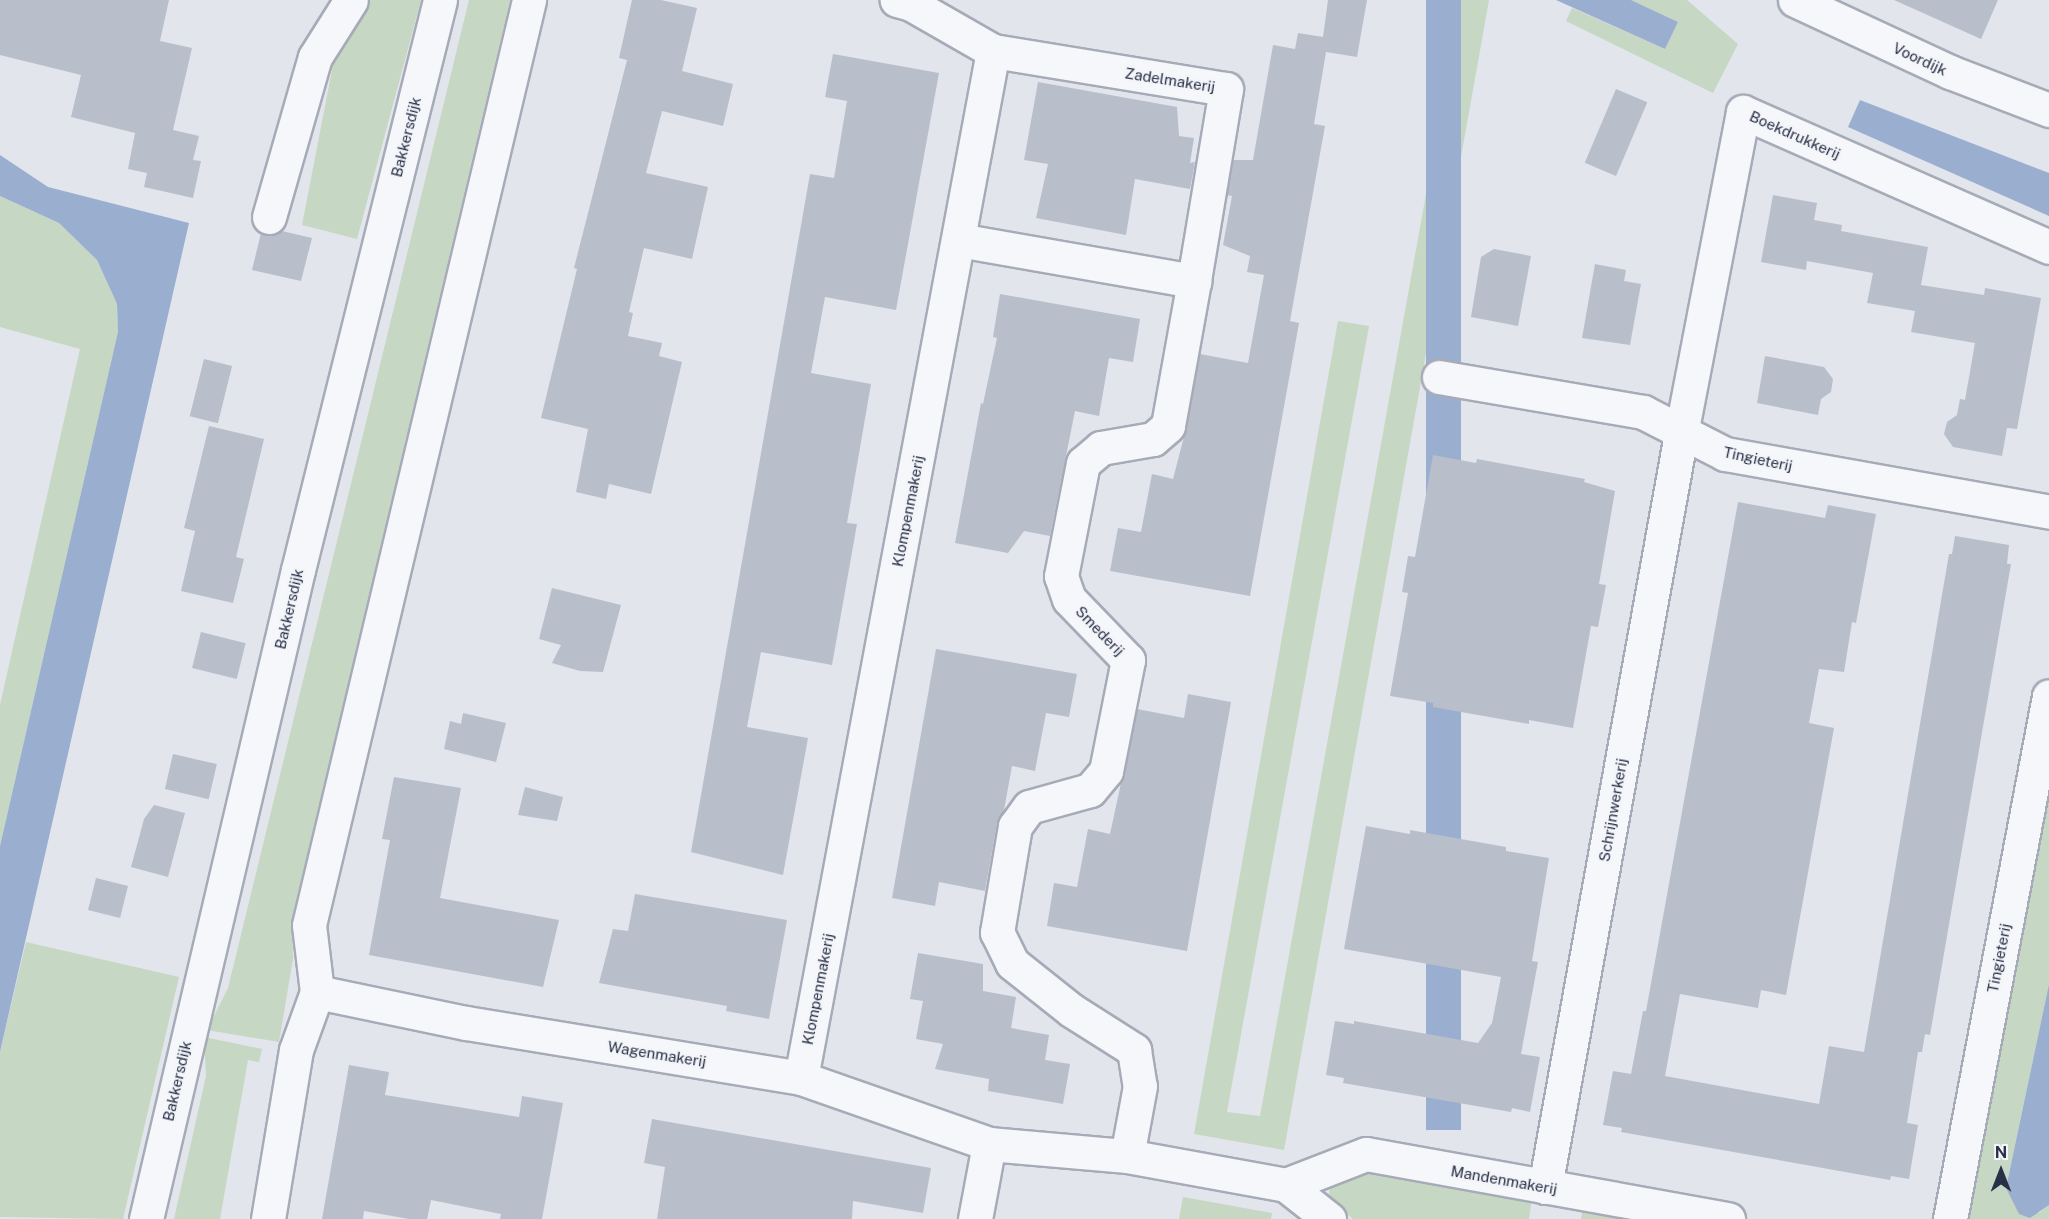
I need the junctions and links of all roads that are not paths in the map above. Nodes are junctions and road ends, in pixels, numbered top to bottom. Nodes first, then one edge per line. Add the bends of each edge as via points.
1 (351, 0) edge
2 (440, 0) edge
3 (529, 0) edge
4 (897, 0) edge
5 (1795, 0) edge
6 (993, 51) junction
7 (2049, 110) edge
8 (269, 217) dead end
9 (959, 240) junction
10 (2049, 247) edge
11 (1194, 281) junction
12 (1439, 377) dead end
13 (1681, 434) junction
14 (2049, 512) edge
15 (2049, 696) edge
16 (317, 992) junction
17 (801, 1078) junction
18 (989, 1144) junction
19 (1127, 1156) junction
20 (1286, 1185) junction
21 (1545, 1187) junction
22 (146, 1219) edge
23 (268, 1219) edge
24 (975, 1219) edge
25 (1329, 1219) edge
26 (1728, 1219) edge
27 (1950, 1219) edge

1 - 8 street via 315,57
2 - 22 street, Bakkersdijk via 298,570
3 - 16 street via 309,925
4 - 6 street
5 - 7 street, Voordijk via 1950,72
6 - 9 street, Klompenmakerij
6 - 11 street, Zadelmakerij via 1226,89
9 - 11 street
9 - 17 street, Klompenmakerij
10 - 13 street, Boekdrukkerij via 1743,112
11 - 19 street, Smederij via 1168,426 1153,439 1101,448 1083,463 1061,576 1069,599 1128,660 1106,771 1090,790 1029,807 1014,826 997,932 1012,963 1071,1010 1134,1050 1140,1086
12 - 13 street, Tingieterij via 1643,412
13 - 14 street, Tingieterij via 1725,454
13 - 21 street, Schrijnwerkerij
15 - 27 street, Tingieterij
16 - 17 street, Wagenmakerij via 466,1023
16 - 23 street via 296,1050
17 - 18 street, Wagenmakerij
18 - 19 street, Wagenmakerij
18 - 24 street
19 - 20 street
20 - 21 street, Mandenmakerij via 1366,1154
20 - 25 street
21 - 26 street, Mandenmakerij

